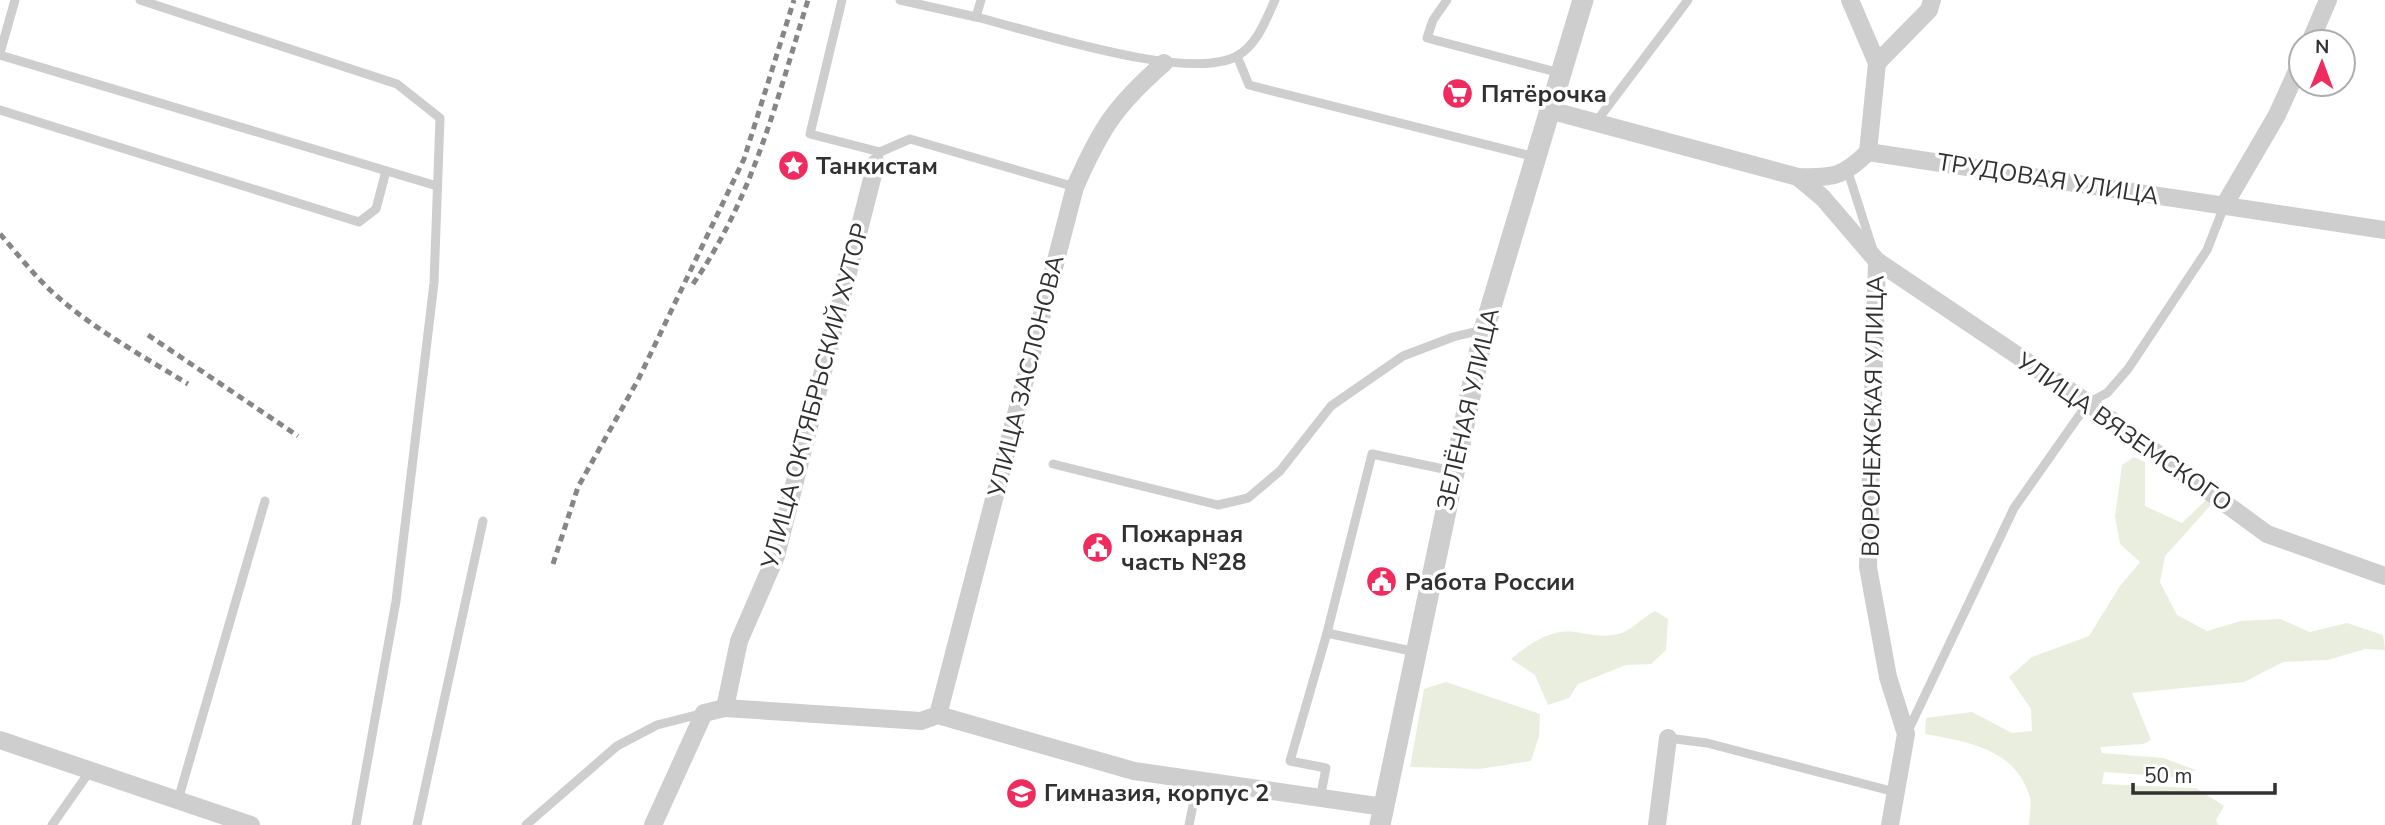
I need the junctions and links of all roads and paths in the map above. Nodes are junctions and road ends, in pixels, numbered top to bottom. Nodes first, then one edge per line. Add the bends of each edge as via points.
1 (15, 0) edge
2 (140, 0) edge
3 (842, 0) edge
4 (900, 0) edge
5 (981, 0) edge
6 (1275, 0) edge
7 (1447, 0) edge
8 (1583, 0) edge
9 (1688, 0) edge
10 (1850, 0) edge
11 (1932, 0) edge
12 (2328, 0) edge
13 (976, 17) junction
14 (2316, 28) edge
15 (0, 54) edge
16 (1237, 56) junction
17 (1164, 63) junction
18 (1877, 63) junction
19 (1561, 73) junction
20 (2287, 93) edge
21 (0, 110) edge
22 (1549, 110) junction
23 (1595, 124) junction
24 (1868, 152) junction
25 (1535, 157) junction
26 (878, 158) junction
27 (386, 171) junction
28 (1848, 172) junction
29 (1798, 177) junction
30 (437, 186) junction
31 (1075, 187) junction
32 (2225, 204) junction
33 (2385, 230) edge
34 (1877, 261) junction
35 (1484, 330) junction
36 (2088, 403) junction
37 (1053, 464) dead end
38 (1454, 471) junction
39 (265, 501) dead end
40 (483, 521) dead end
41 (2385, 576) edge
42 (1326, 633) junction
43 (1416, 652) junction
44 (725, 708) junction
45 (704, 713) junction
46 (938, 715) junction
47 (1906, 734) junction
48 (1668, 738) joint
49 (0, 740) edge
50 (90, 771) junction
51 (1198, 781) junction
52 (1895, 792) junction
53 (1320, 799) junction
54 (178, 800) junction
55 (1382, 816) edge
56 (52, 825) edge
57 (251, 825) edge
58 (356, 825) edge
59 (417, 825) edge
60 (526, 825) edge
61 (653, 825) edge
62 (1189, 825) edge
63 (1657, 825) edge
64 (1889, 825) edge

1 - 15 lane
2 - 30 lane via 397,84 439,118
3 - 26 lane via 810,134
4 - 13 lane
5 - 13 lane
6 - 16 lane via 1256,41
7 - 19 lane via 1427,38
8 - 19 street, ЗЕЛЁНАЯ УЛИЦА
9 - 23 lane
10 - 18 street
11 - 18 street via 1928,10
12 - 14 street
13 - 17 lane
15 - 27 lane
16 - 17 lane via 1210,66
16 - 25 lane via 1249,85
17 - 31 street, УЛИЦА ЗАСЛОНОВА via 1125,98 1098,136
18 - 24 street
19 - 22 street, ЗЕЛЁНАЯ УЛИЦА
20 - 32 street, ВОРОНЕЖСКАЯ УЛИЦА
21 - 27 lane via 359,222 376,209
22 - 23 street
22 - 25 street, ЗЕЛЁНАЯ УЛИЦА
23 - 29 street
24 - 28 street
24 - 32 street, ТРУДОВАЯ УЛИЦА
25 - 35 street, ЗЕЛЁНАЯ УЛИЦА
26 - 31 lane via 910,139
26 - 44 street, УЛИЦА ОКТЯБРЬСКИЙ ХУТОР via 776,556 739,642
27 - 30 lane
28 - 29 street via 1826,178
28 - 34 lane
29 - 34 street, УЛИЦА ВЯЗЕМСКОГО via 1823,198
30 - 58 lane via 434,283 396,601
31 - 46 street, УЛИЦА ЗАСЛОНОВА
32 - 33 street, ТРУДОВАЯ УЛИЦА
32 - 36 lane, ВОРОНЕЖСКАЯ УЛИЦА via 2207,250 2128,369 2107,393
34 - 36 street, УЛИЦА ВЯЗЕМСКОГО
34 - 47 street, ВОРОНЕЖСКАЯ УЛИЦА via 1868,567 1888,677
35 - 37 lane via 1403,356 1339,400 1280,471 1248,498 1219,505
35 - 38 street, ЗЕЛЁНАЯ УЛИЦА
36 - 41 street, УЛИЦА ВЯЗЕМСКОГО via 2267,534
36 - 47 lane, ВОРОНЕЖСКАЯ УЛИЦА via 2014,508
38 - 42 lane via 1372,454
38 - 43 street, ЗЕЛЁНАЯ УЛИЦА
39 - 54 lane
40 - 59 lane
42 - 43 lane
42 - 53 lane via 1290,761 1326,768
43 - 55 street, ЗЕЛЁНАЯ УЛИЦА
44 - 45 street
44 - 46 street via 921,721
45 - 60 lane via 657,724 617,746
45 - 61 street
46 - 51 street via 1134,771
47 - 52 street, ВОРОНЕЖСКАЯ УЛИЦА
48 - 52 lane via 1707,743
48 - 63 street
49 - 50 street
50 - 54 street
50 - 56 lane
51 - 53 street
51 - 62 lane
52 - 64 street, ВОРОНЕЖСКАЯ УЛИЦА
53 - 55 street
54 - 57 street

